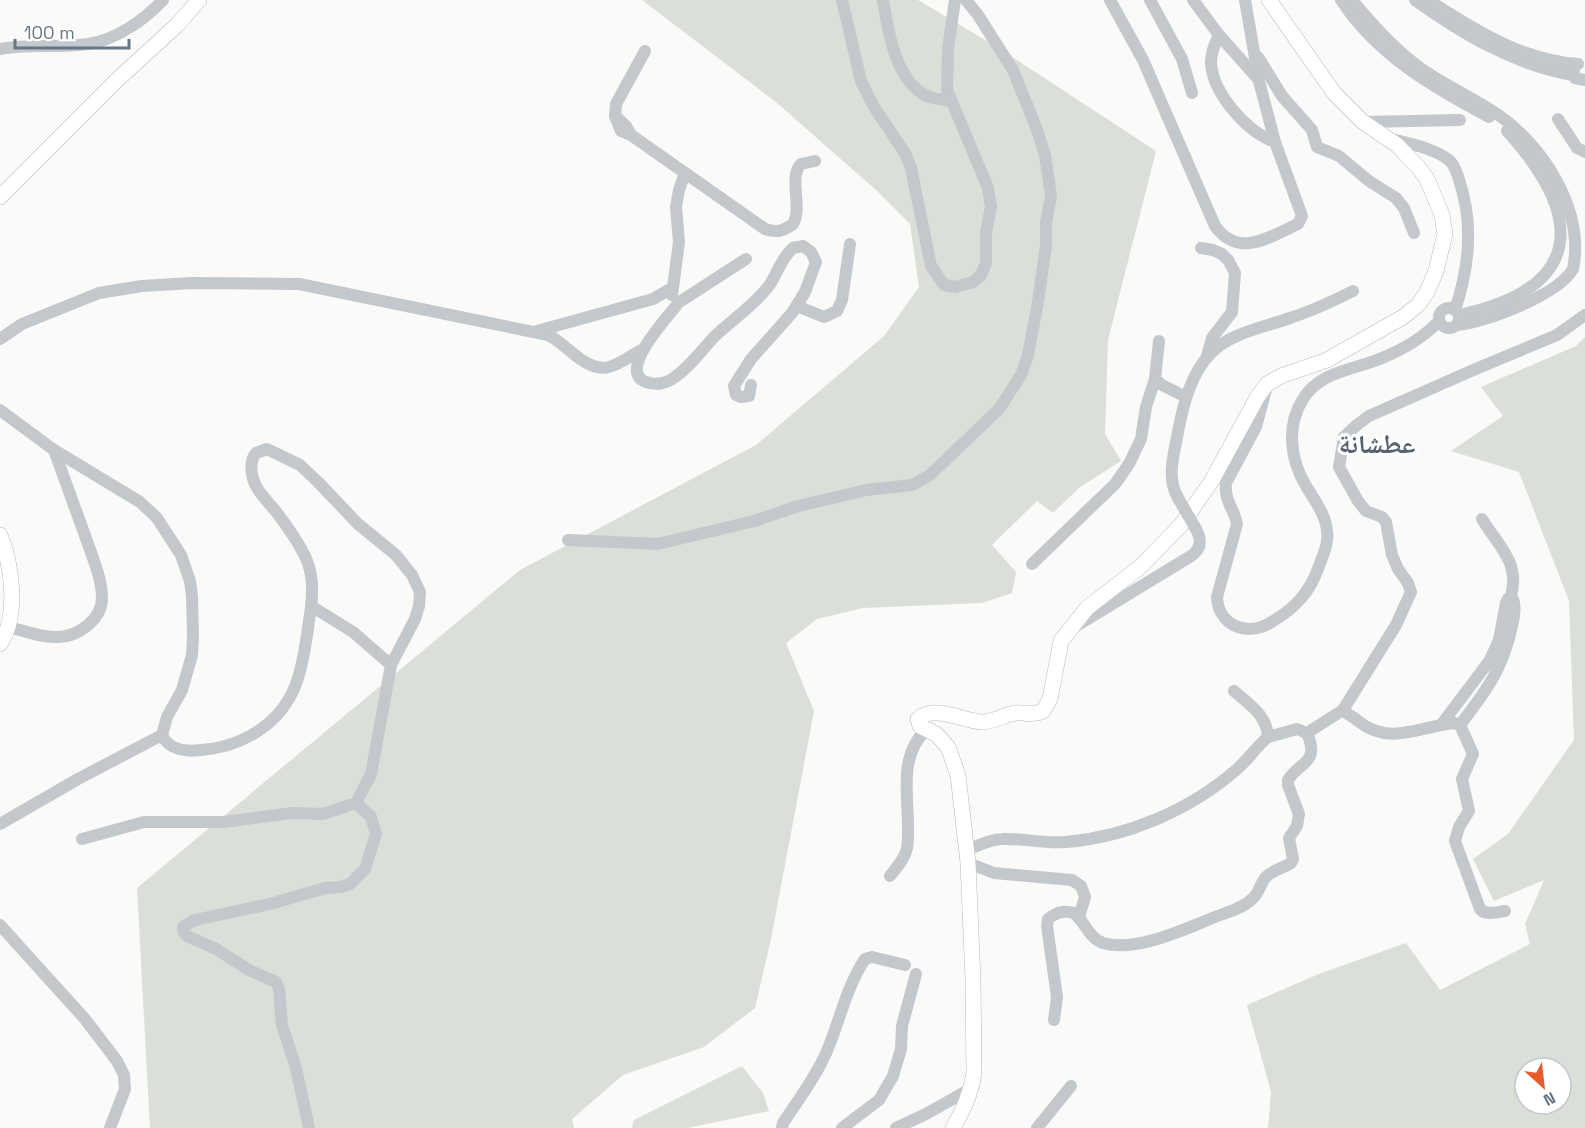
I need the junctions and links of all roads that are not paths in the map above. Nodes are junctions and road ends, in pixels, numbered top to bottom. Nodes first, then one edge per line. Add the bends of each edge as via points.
1 (163, 0) edge
2 (199, 0) edge
3 (842, 0) edge
4 (883, 0) edge
5 (955, 0) edge
6 (966, 0) edge
7 (1110, 0) edge
8 (1150, 0) edge
9 (1193, 0) edge
10 (1245, 0) edge
11 (1269, 0) edge
12 (1341, 0) edge
13 (1414, 0) edge
14 (1431, 5) edge
15 (1353, 7) edge
16 (1218, 35) junction
17 (0, 48) edge
18 (645, 51) dead end
19 (1254, 51) junction
20 (1400, 57) junction
21 (1579, 72) edge
22 (1260, 81) junction
23 (1585, 90) edge
24 (1192, 93) dead end
25 (950, 101) junction
26 (1558, 119) dead end
27 (1460, 120) dead end
28 (1363, 122) junction
29 (1387, 138) junction
30 (1275, 142) junction
31 (1585, 152) edge
32 (815, 161) dead end
33 (685, 173) junction
34 (0, 197) edge
35 (1414, 233) dead end
36 (850, 244) dead end
37 (1202, 248) dead end
38 (746, 259) dead end
39 (1353, 291) dead end
40 (1459, 294) junction
41 (676, 298) junction
42 (797, 306) junction
43 (1479, 311) junction
44 (1585, 315) edge
45 (1451, 318) junction
46 (534, 332) junction
47 (0, 339) edge
48 (1159, 341) dead end
49 (642, 350) junction
50 (1207, 358) junction
51 (1155, 379) junction
52 (1267, 384) junction
53 (751, 385) dead end
54 (1186, 397) junction
55 (0, 410) edge
56 (54, 450) junction
57 (1482, 519) dead end
58 (0, 535) edge
59 (568, 540) dead end
60 (1032, 564) dead end
61 (0, 568) edge
62 (10, 579) junction
63 (1510, 599) junction
64 (311, 606) junction
65 (9, 627) junction
66 (1070, 630) junction
67 (0, 644) edge
68 (391, 665) junction
69 (1234, 691) dead end
70 (1343, 710) junction
71 (1441, 724) junction
72 (1460, 725) junction
73 (927, 729) junction
74 (1307, 733) junction
75 (162, 735) junction
76 (1268, 737) junction
77 (356, 803) junction
78 (0, 824) edge
79 (82, 839) dead end
80 (968, 856) junction
81 (890, 876) dead end
82 (1505, 911) dead end
83 (1079, 917) junction
84 (0, 925) edge
85 (905, 965) dead end
86 (916, 974) dead end
87 (1054, 1020) dead end
88 (1071, 1086) dead end
89 (972, 1088) junction
90 (110, 1128) edge
91 (309, 1128) edge
92 (782, 1128) edge
93 (842, 1128) edge
94 (896, 1128) edge
95 (953, 1128) edge
96 (1037, 1128) edge

1 - 17 street via 131,25 90,44
2 - 34 main road
3 - 25 street via 861,81 911,168 931,266 944,285 956,287 981,275 986,263 991,207 988,188
4 - 25 street via 892,49 906,77 927,96
5 - 25 street via 947,64
6 - 59 street via 1012,70 1042,146 1052,196 1028,355 1021,375 999,409 930,476 912,485 817,501 667,543
7 - 30 street via 1143,60 1215,226 1226,238 1246,245 1301,221
8 - 24 street via 1182,59
9 - 16 street
10 - 19 street
11 - 28 main road via 1334,93
12 - 15 street
13 - 14 street
14 - 21 street via 1514,49
15 - 20 street
16 - 22 street
16 - 30 street via 1211,64 1231,108 1250,129
18 - 33 street via 616,104 615,116 631,135
19 - 22 street
19 - 35 street via 1282,96 1314,133 1317,147 1339,156 1396,198
20 - 43 street via 1420,78 1511,134 1547,171 1572,213 1574,236 1560,268 1533,288
20 - 45 street via 1516,128 1565,180 1583,219 1578,260 1559,285 1475,322
21 - 23 street
22 - 30 street
26 - 31 street via 1577,148
27 - 28 street
28 - 29 main road
29 - 40 street via 1426,149 1455,168 1469,227
29 - 52 main road via 1427,179 1442,215 1442,252 1427,292 1403,318 1327,360
32 - 33 street via 797,167 796,219 780,232 765,229
33 - 41 street via 676,207
36 - 42 street via 837,312 824,317
37 - 50 street via 1222,254 1235,273 1232,312 1212,338
38 - 41 street
39 - 50 street via 1225,342
40 - 43 street
40 - 45 street
41 - 46 street via 653,299
41 - 49 street
42 - 49 street via 816,262 811,252 800,246 789,252 762,294 674,378 661,384 643,380 636,366
42 - 53 street via 740,374 734,386 736,395 749,396
43 - 45 street
44 - 70 street via 1557,335 1369,417 1344,437 1339,467 1366,512 1386,522 1392,555 1411,592 1396,625
45 - 52 street via 1382,358 1328,376 1311,388 1298,407 1293,455 1326,524 1326,544 1310,589 1296,606 1268,624 1255,629 1239,628 1225,620 1217,597 1236,529 1226,483 1257,427
46 - 47 street via 299,284 192,283 99,294 22,324
46 - 49 street via 556,339 594,367 611,367
48 - 51 street
50 - 54 street
51 - 54 street
51 - 60 street via 1141,439 1129,464 1115,484
52 - 66 main road via 1206,490 1181,525 1140,567 1087,608
54 - 66 street, bridge via 1171,471 1172,485 1196,529 1200,543 1196,552
55 - 56 street
56 - 65 street via 99,579 102,600 94,620 74,633 45,637
56 - 75 street via 148,509 174,542 187,570 193,608 192,655
57 - 63 street via 1513,566
58 - 62 main road
61 - 62 street
62 - 65 main road
63 - 71 street via 1490,660
63 - 72 street via 1514,601 1514,611 1506,653 1496,676
64 - 68 street via 353,632
64 - 68 street via 312,578 304,554 254,484 252,458 261,450 267,449 300,465 358,524 396,555 412,575 420,592 419,606
64 - 75 street via 296,683 269,723 248,739 211,750 180,750 164,741
65 - 67 main road
66 - 73 main road via 1058,646 1050,699 1042,711 983,722 933,713 918,720
68 - 77 street via 372,774
69 - 76 street via 1263,718
70 - 71 street via 1381,734 1395,735
70 - 74 street
71 - 72 street
72 - 82 street via 1473,754 1462,779 1469,811 1455,841 1482,912
73 - 80 main road via 942,739 952,754
73 - 81 street via 918,737 909,757 907,850
74 - 76 street via 1297,729
74 - 83 street via 1311,743 1308,760 1288,780 1299,814 1289,838 1293,859 1266,876 1252,900 1174,933 1124,945 1093,937
75 - 78 street
76 - 80 street via 1220,782 1168,814 1129,830 1066,842 989,841
77 - 79 street via 323,814 292,813 224,822 144,822
77 - 91 street via 371,817 376,834 365,869 350,884 195,920 183,927 187,936 276,982 282,1025
80 - 83 street via 994,873 1072,880 1081,886 1085,897
80 - 89 main road via 974,1028
83 - 87 street via 1061,912 1048,919 1057,997
84 - 90 street via 85,1019 117,1061 125,1089
85 - 92 street via 872,957 865,959 850,985 823,1060
86 - 93 street via 893,1076 879,1100
88 - 96 street
89 - 94 street
89 - 95 main road

